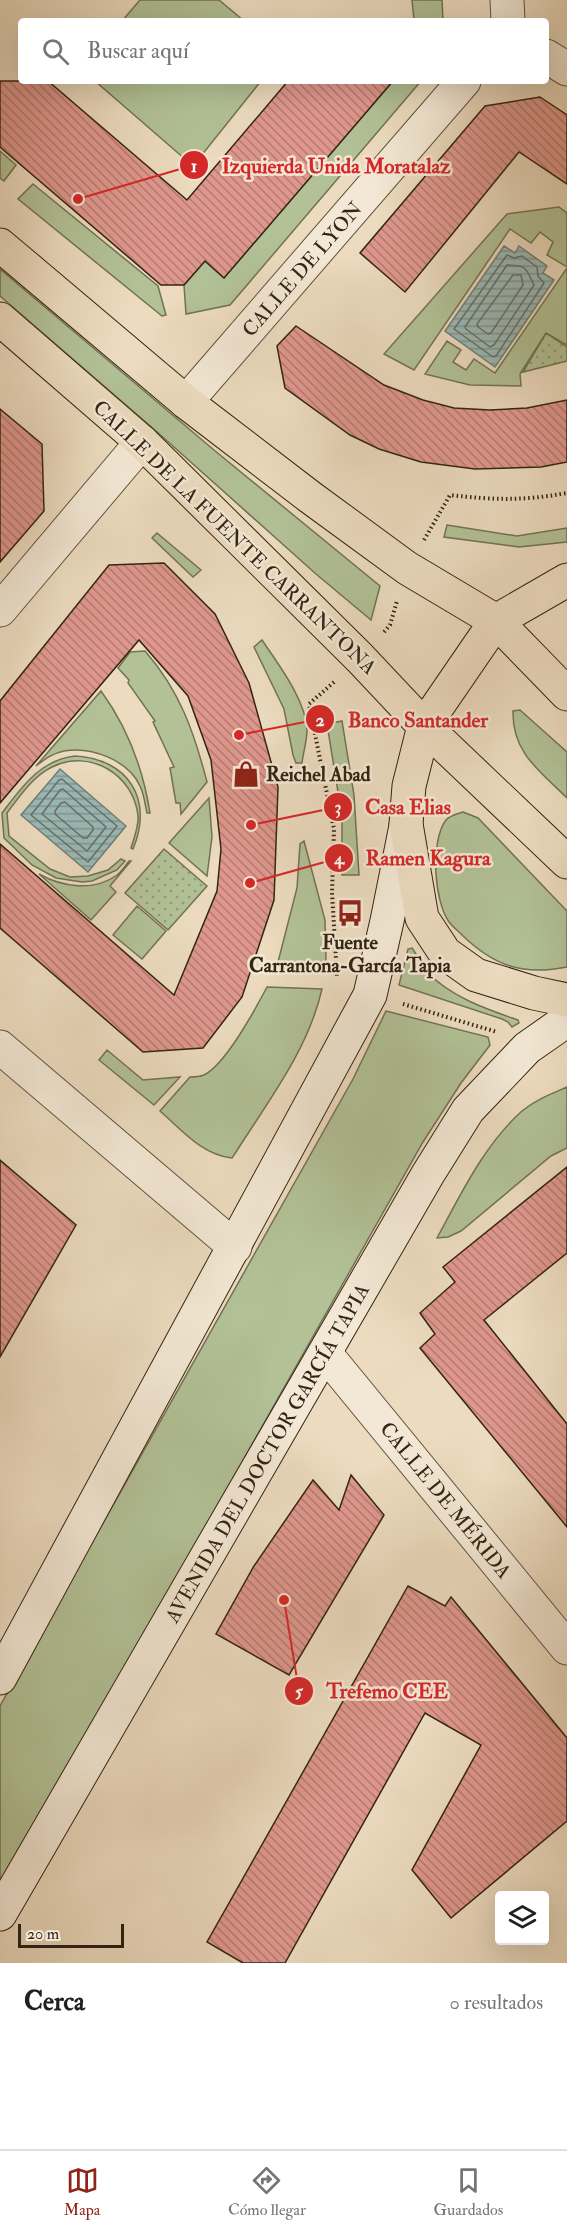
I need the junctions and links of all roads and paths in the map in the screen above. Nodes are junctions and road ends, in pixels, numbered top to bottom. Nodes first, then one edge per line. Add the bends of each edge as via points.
1 (507, 0) edge
2 (508, 18) edge
3 (549, 58) edge
4 (567, 69) edge
5 (461, 84) edge
6 (0, 245) edge
7 (0, 319) edge
8 (186, 402) junction
9 (142, 442) junction
10 (567, 580) edge
11 (0, 610) edge
12 (496, 621) junction
13 (567, 694) edge
14 (424, 726) junction
15 (406, 824) junction
16 (567, 862) edge
17 (567, 1000) edge
18 (567, 1020) edge
19 (0, 1047) edge
20 (235, 1247) junction
21 (325, 1353) junction
22 (567, 1647) edge
23 (0, 1678) edge
24 (0, 1914) edge

1 - 2 main road
3 - 4 main road
5 - 8 main road, CALLE DE LYON
6 - 8 main road
7 - 9 main road, CALLE DE LA FUENTE CARRANTONA
8 - 12 main road via 407,568
9 - 11 main road
9 - 14 main road, CALLE DE LA FUENTE CARRANTONA
10 - 12 main road
12 - 13 main road
12 - 14 main road
14 - 15 main road via 409,786
14 - 16 main road, CALLE DE LA FUENTE CARRANTONA
15 - 17 main road via 422,918 446,953 476,975
15 - 20 main road via 370,995
18 - 21 main road, AVENIDA DEL DOCTOR GARCÍA TAPIA via 527,1048 468,1110
19 - 20 main road
20 - 23 main road
21 - 22 main road, CALLE DE MÉRIDA
21 - 24 main road, AVENIDA DEL DOCTOR GARCÍA TAPIA

